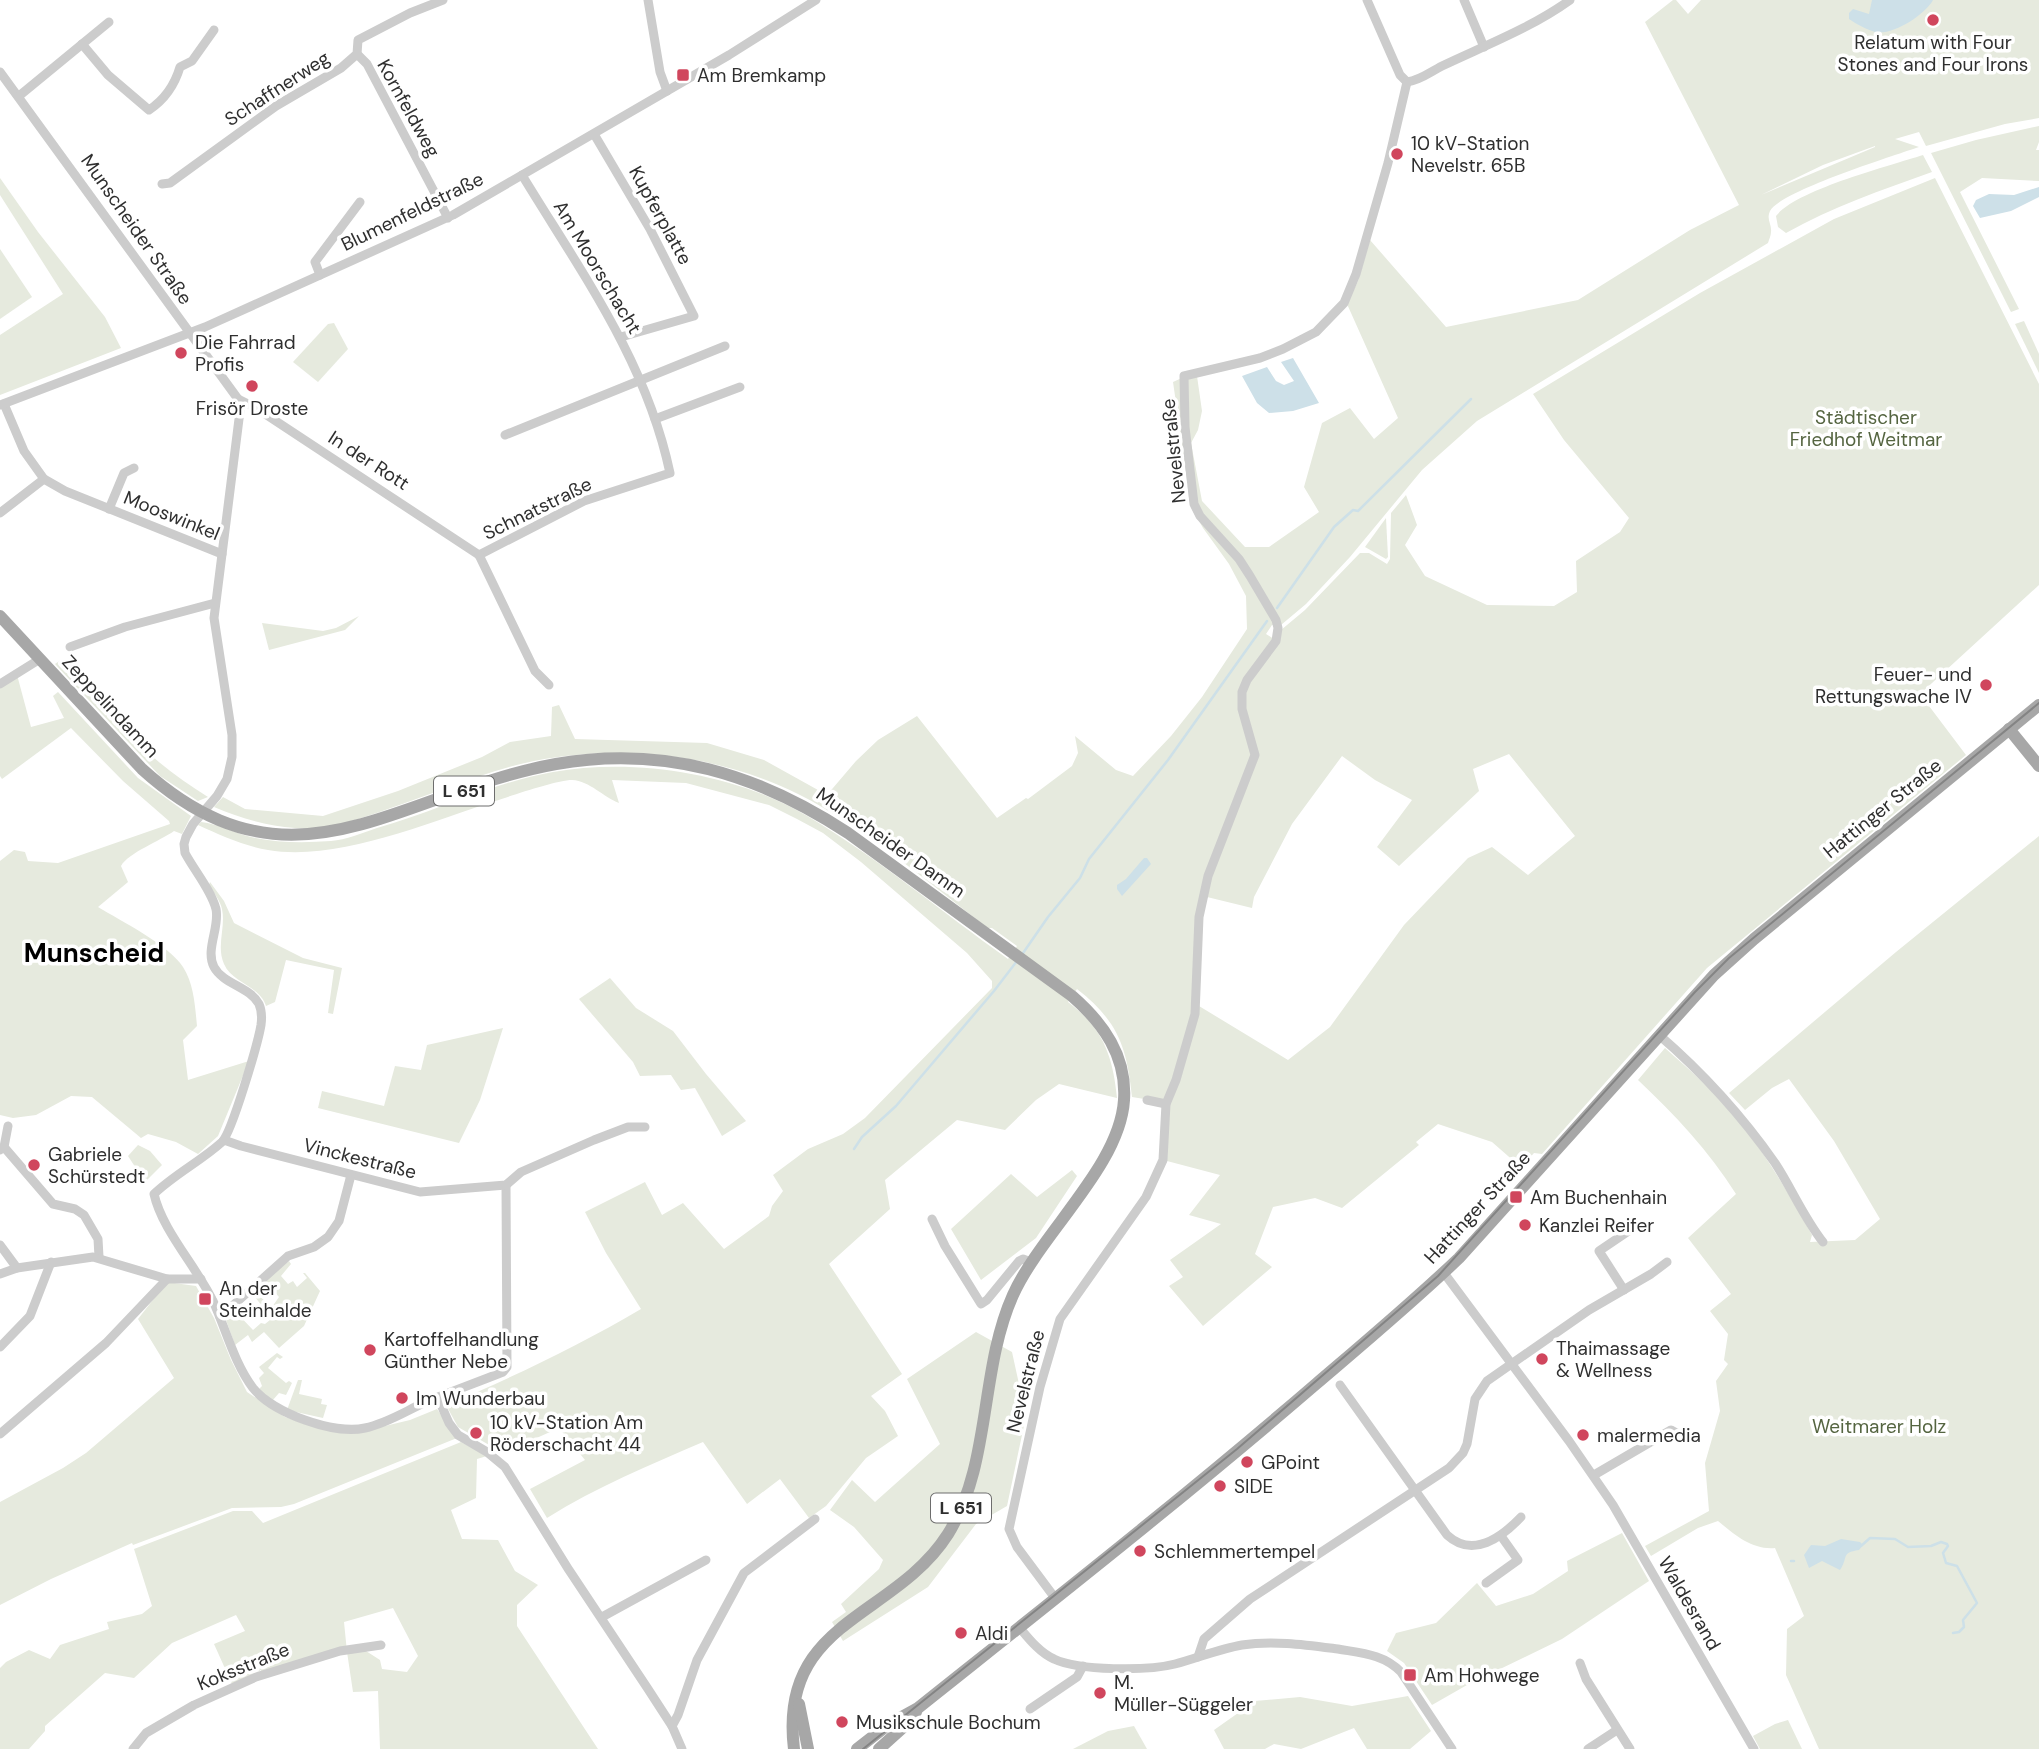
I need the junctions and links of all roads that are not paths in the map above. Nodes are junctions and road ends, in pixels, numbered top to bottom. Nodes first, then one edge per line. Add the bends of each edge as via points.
1 (443, 0) edge
2 (648, 0) edge
3 (816, 0) edge
4 (1367, 0) edge
5 (1464, 0) edge
6 (1570, 0) edge
7 (109, 22) dead end
8 (214, 30) dead end
9 (82, 44) junction
10 (1484, 47) junction
11 (357, 54) junction
12 (0, 72) edge
13 (1407, 82) junction
14 (667, 92) junction
15 (19, 96) junction
16 (594, 134) junction
17 (522, 176) junction
18 (162, 184) dead end
19 (360, 202) dead end
20 (448, 218) junction
21 (320, 275) junction
22 (189, 333) junction
23 (621, 337) junction
24 (725, 346) dead end
25 (639, 379) junction
26 (740, 387) dead end
27 (237, 399) junction
28 (2, 404) edge
29 (655, 419) junction
30 (505, 435) dead end
31 (134, 468) dead end
32 (670, 473) joint
33 (44, 479) junction
34 (109, 509) junction
35 (0, 513) edge
36 (222, 554) junction
37 (480, 555) junction
38 (215, 603) junction
39 (0, 616) edge
40 (70, 647) dead end
41 (40, 659) junction
42 (0, 684) edge
43 (549, 685) dead end
44 (2039, 705) edge
45 (2009, 729) junction
46 (2039, 766) edge
47 (203, 812) junction
48 (1659, 1035) junction
49 (1147, 1100) dead end
50 (1166, 1104) junction
51 (8, 1126) dead end
52 (645, 1127) dead end
53 (224, 1140) junction
54 (2, 1148) edge
55 (351, 1175) junction
56 (506, 1185) junction
57 (932, 1219) dead end
58 (1630, 1230) dead end
59 (1823, 1242) dead end
60 (0, 1245) edge
61 (99, 1257) junction
62 (51, 1262) junction
63 (1031, 1262) junction
64 (1667, 1262) dead end
65 (18, 1268) junction
66 (1444, 1273) junction
67 (0, 1274) edge
68 (167, 1279) junction
69 (201, 1279) junction
70 (1624, 1290) junction
71 (220, 1317) junction
72 (0, 1347) edge
73 (1511, 1362) junction
74 (1340, 1385) dead end
75 (438, 1398) junction
76 (0, 1434) edge
77 (1691, 1437) dead end
78 (1594, 1475) junction
79 (1416, 1492) junction
80 (1521, 1517) dead end
81 (815, 1519) dead end
82 (1500, 1536) junction
83 (706, 1560) dead end
84 (1486, 1583) dead end
85 (1055, 1598) junction
86 (602, 1617) junction
87 (1019, 1627) junction
88 (1213, 1631) junction
89 (381, 1645) dead end
90 (1216, 1652) junction
91 (1198, 1657) junction
92 (1580, 1663) dead end
93 (1083, 1666) junction
94 (797, 1697) junction
95 (918, 1708) junction
96 (1030, 1709) dead end
97 (671, 1727) junction
98 (1617, 1730) junction
99 (133, 1749) edge
100 (682, 1749) edge
101 (794, 1749) edge
102 (808, 1749) edge
103 (857, 1749) edge
104 (879, 1749) edge
105 (1452, 1749) edge
106 (1588, 1749) edge
107 (1630, 1749) edge
108 (1754, 1749) edge

1 - 11 street, Schaffnerweg via 358,40
2 - 14 street
3 - 14 street, Blumenfeldstraße
4 - 13 street
5 - 10 street
6 - 10 street
7 - 9 street
8 - 9 street via 149,110 108,75
9 - 15 street
10 - 13 street
11 - 18 street, Schaffnerweg via 170,183
11 - 20 street, Kornfeldweg via 367,64
12 - 15 street, Munscheider Straße
13 - 50 street, Nevelstraße via 1388,163 1344,303 1316,332 1283,349 1184,376 1194,504 1239,559 1278,628 1276,641 1242,692 1255,755 1208,876 1199,916 1195,1014
14 - 16 street, Blumenfeldstraße
15 - 22 street, Munscheider Straße
16 - 17 street, Blumenfeldstraße
16 - 23 street, Kupferplatte via 694,316
17 - 20 street, Blumenfeldstraße
17 - 23 street, Am Moorschacht
19 - 21 street via 315,262
20 - 21 street, Blumenfeldstraße
21 - 22 street, Blumenfeldstraße
22 - 27 street, Munscheider Straße
22 - 28 street, Blumenfeldstraße
23 - 25 street, Am Moorschacht
24 - 25 street
25 - 29 street, Am Moorschacht
25 - 30 street
26 - 29 street
27 - 36 street via 240,423
27 - 37 street, In der Rott
28 - 33 street, Mooswinkel via 24,451
29 - 32 street, Am Moorschacht
31 - 34 street, Mooswinkel via 124,473
32 - 37 street, Schnatstraße via 584,501
33 - 34 street, Mooswinkel
33 - 35 street
34 - 36 street, Mooswinkel
36 - 38 street
37 - 43 street, Schnatstraße via 536,671
38 - 40 street
38 - 47 street via 232,757 227,779
39 - 41 main road, Zeppelindamm / L 651
41 - 42 street
41 - 47 main road, Zeppelindamm / L 651 via 142,769
44 - 45 main road, Hattinger Straße
45 - 46 main road
45 - 48 main road, Hattinger Straße via 1754,939
47 - 53 street via 184,844 216,911 213,966 254,997 261,1013 255,1049
47 - 63 main road, Munscheider Damm / L 651 via 264,832 315,834 359,826 514,774 559,764 626,759 695,766 761,785 810,808 1072,996 1112,1042 1123,1074 1119,1128 1107,1153
48 - 59 street via 1752,1132
48 - 66 main road, Hattinger Straße
49 - 50 street
50 - 85 street, Nevelstraße via 1163,1160 1146,1198 1060,1319 1040,1387 1010,1523 1022,1554
51 - 54 street
52 - 56 street, Vinckestraße via 628,1127 594,1140 521,1172
53 - 55 street, Vinckestraße
53 - 69 street via 153,1195
54 - 61 street via 52,1205 84,1215 98,1240
55 - 56 street, Vinckestraße via 420,1192
55 - 71 street via 339,1221 328,1237 288,1256
56 - 75 street via 507,1367
57 - 63 street, Munscheider Damm via 981,1304 1019,1261
58 - 70 street via 1600,1251
60 - 65 street
61 - 62 street
61 - 68 street
62 - 65 street
62 - 72 street via 30,1316
63 - 94 main road, Munscheider Damm / L 651 via 1003,1321 976,1457 956,1520 915,1572 817,1650 803,1672
64 - 70 street
65 - 67 street
66 - 73 street, Waldesrand
66 - 85 main road, Hattinger Straße via 1270,1424
68 - 69 street
68 - 76 street via 106,1343
69 - 71 street
70 - 73 street
71 - 75 street via 254,1389 291,1416 362,1429
73 - 78 street, Waldesrand
73 - 79 street via 1477,1394 1463,1453
74 - 79 street
75 - 86 street via 458,1435 505,1466
77 - 78 street via 1671,1430
78 - 108 street, Waldesrand
79 - 82 street via 1455,1542 1486,1544
79 - 88 street via 1280,1577
80 - 82 street
81 - 97 street via 744,1573 697,1660
82 - 84 street via 1518,1560
83 - 86 street
85 - 87 main road, Hattinger Straße
86 - 97 street
87 - 93 street via 1046,1655
87 - 95 main road, Hattinger Straße
88 - 90 street
88 - 91 street via 1200,1646
89 - 99 street, Koksstraße via 340,1651 256,1677 146,1732
90 - 91 street
90 - 105 street via 1271,1643 1385,1659 1401,1672
91 - 93 street via 1153,1668
92 - 98 street
93 - 96 street via 1077,1677
94 - 101 main road, Munscheider Damm / L 651
94 - 102 main road
95 - 103 main road, Hattinger Straße
95 - 104 main road, Hattinger Straße
97 - 100 street
98 - 106 street
98 - 107 street

